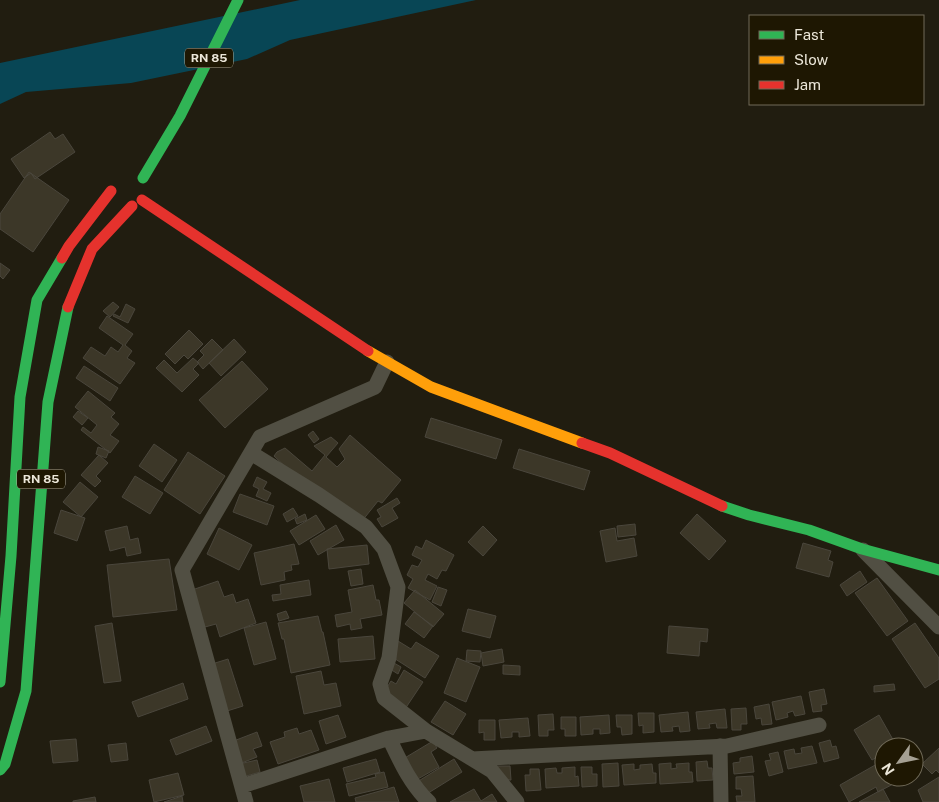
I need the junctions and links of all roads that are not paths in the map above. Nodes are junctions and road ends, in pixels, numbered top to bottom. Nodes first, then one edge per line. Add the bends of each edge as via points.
1 (238, 0) edge
2 (122, 197) junction
3 (387, 362) junction
4 (251, 453) junction
5 (862, 549) junction
6 (939, 570) edge
7 (939, 627) edge
8 (0, 682) edge
9 (819, 725) dead end
10 (426, 731) junction
11 (389, 738) junction
12 (720, 746) junction
13 (472, 759) junction
14 (0, 770) edge
15 (242, 786) junction
16 (246, 802) edge
17 (429, 802) edge
18 (517, 802) edge
19 (721, 802) edge

1 - 2 main road, RN 85 via 180,116 138,175 146,190
2 - 3 main road
2 - 8 main road, RN 85 via 69,246 37,300 20,397
2 - 14 main road, RN 85 via 92,249 66,312 48,402 26,691 5,764
3 - 4 street via 374,387 260,437
3 - 5 main road via 431,387 610,453 713,503 809,530
4 - 10 street via 366,527 384,548 398,587 389,658 380,684 384,698
4 - 15 street via 182,570
5 - 6 main road
5 - 7 street
9 - 12 street
10 - 11 street
10 - 13 street
11 - 15 street
11 - 17 street via 418,791
12 - 13 street
12 - 19 street
13 - 18 street via 492,771
15 - 16 street

